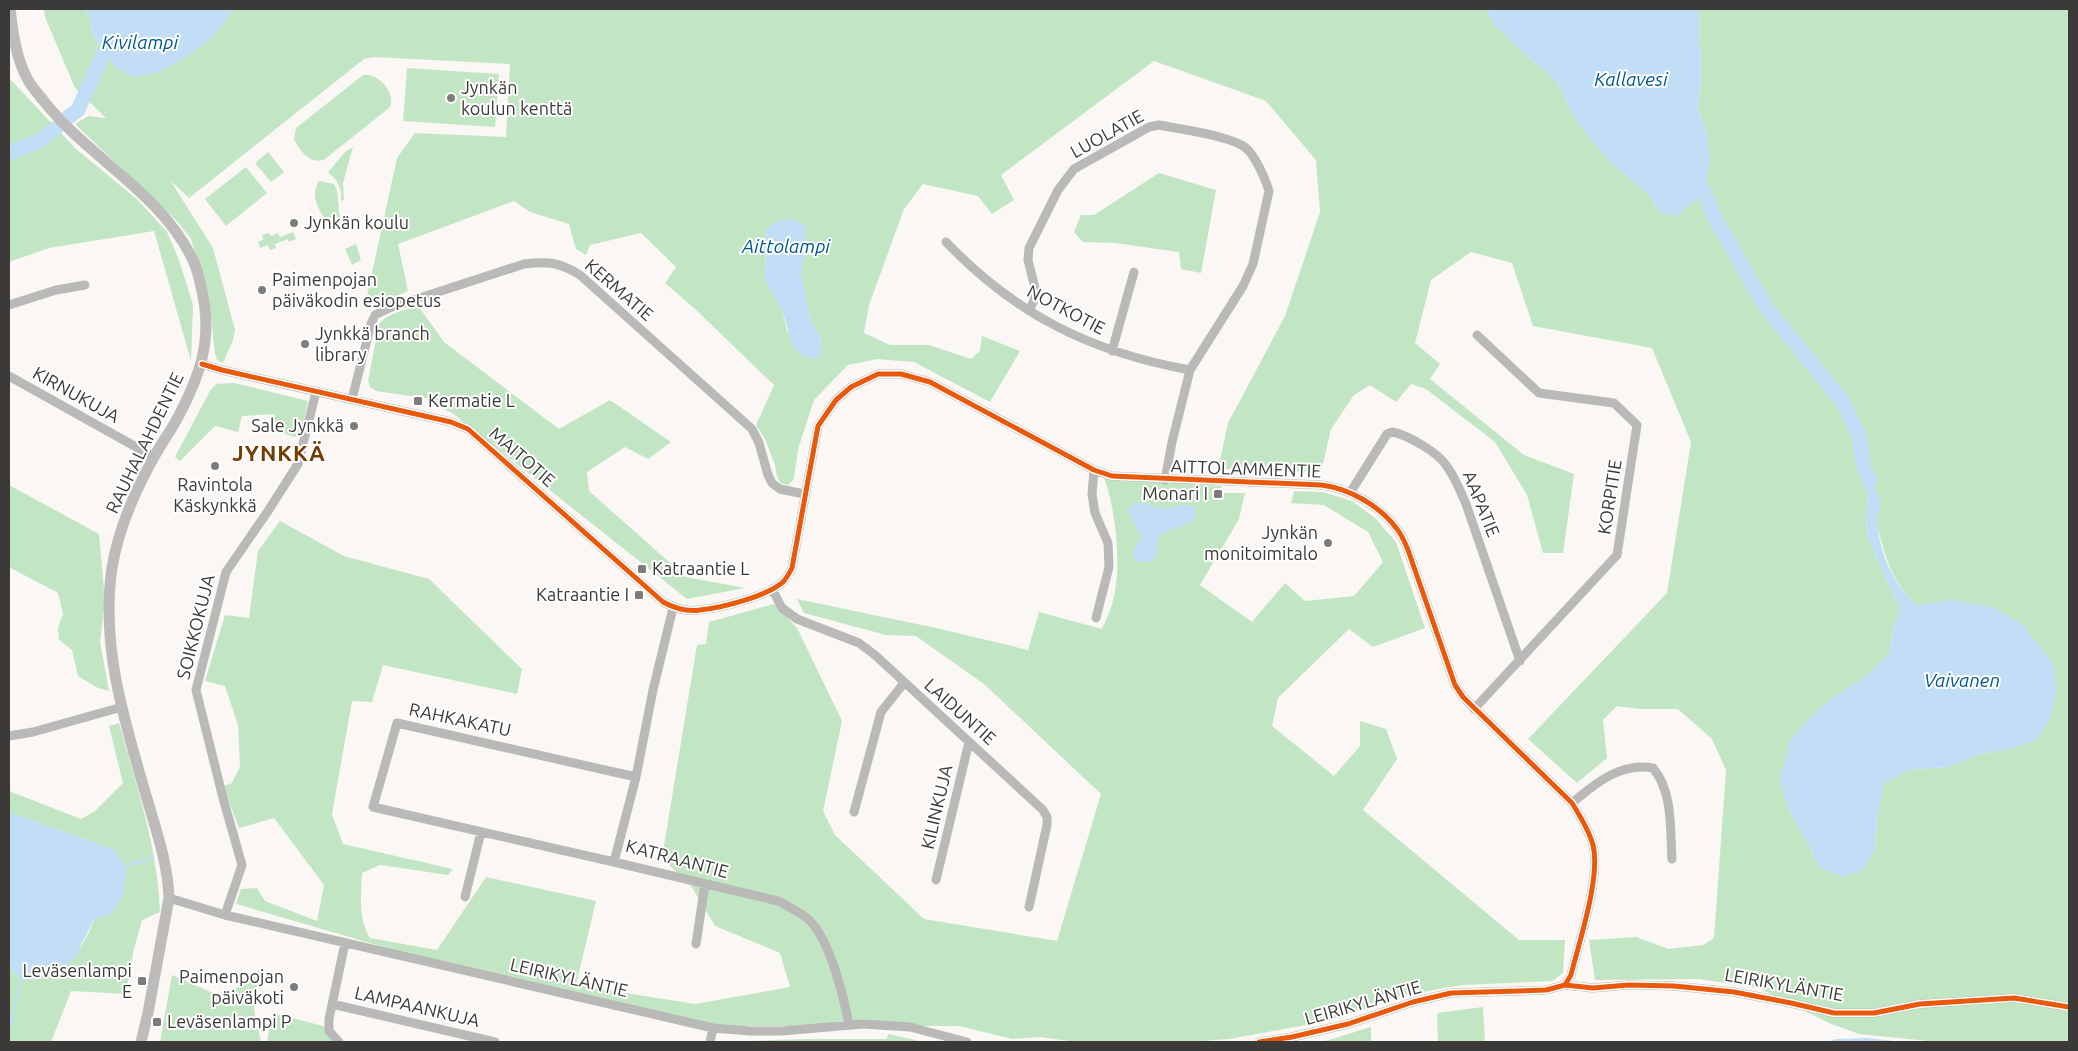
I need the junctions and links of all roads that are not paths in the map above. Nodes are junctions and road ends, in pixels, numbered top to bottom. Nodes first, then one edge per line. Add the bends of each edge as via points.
1 (10, 9) edge
2 (946, 242) dead end
3 (1134, 272) dead end
4 (85, 285) dead end
5 (9, 305) edge
6 (1029, 311) junction
7 (1477, 335) dead end
8 (1112, 351) junction
9 (202, 364) junction
10 (1190, 370) junction
11 (9, 376) edge
12 (316, 392) junction
13 (352, 399) junction
14 (154, 457) junction
15 (1094, 470) junction
16 (1165, 480) junction
17 (1350, 493) junction
18 (804, 494) junction
19 (772, 589) junction
20 (673, 608) junction
21 (1096, 618) dead end
22 (1520, 660) junction
23 (904, 683) junction
24 (122, 707) junction
25 (1474, 709) junction
26 (9, 736) edge
27 (969, 742) junction
28 (636, 777) junction
29 (1572, 803) junction
30 (854, 812) dead end
31 (481, 832) junction
32 (1672, 858) dead end
33 (614, 862) junction
34 (936, 880) dead end
35 (705, 884) junction
36 (466, 897) dead end
37 (170, 898) junction
38 (1028, 907) dead end
39 (225, 915) junction
40 (345, 943) junction
41 (696, 944) dead end
42 (1565, 985) junction
43 (332, 1004) junction
44 (2069, 1007) edge
45 (849, 1025) junction
46 (713, 1028) junction
47 (141, 1042) edge
48 (339, 1042) edge
49 (494, 1042) edge
50 (710, 1042) edge
51 (967, 1042) edge
52 (1259, 1042) edge

1 - 9 main road, RAUHALAHDENTIE via 14,44 28,80 59,120 149,201 179,236 193,260 206,312
2 - 6 street, NOTKOTIE via 1007,297
3 - 8 street
4 - 5 street via 56,290
6 - 8 street, NOTKOTIE via 1052,325
6 - 10 street, LUOLATIE via 1034,300 1034,288 1029,248 1058,190 1074,169 1149,127 1159,125 1239,143 1248,150 1270,191 1253,264 1243,286
7 - 22 street, KORPITIE via 1540,393 1614,403 1637,425 1617,556
8 - 10 street, NOTKOTIE
9 - 12 street, MAITOTIE
9 - 14 main road, RAUHALAHDENTIE via 177,418
10 - 16 street, LUOLATIE
11 - 14 street, KIRNUKUJA
12 - 13 street, MAITOTIE
12 - 39 street, SOIKKOKUJA via 298,464 226,572 196,690 242,865
13 - 18 street, KERMATIE via 375,315 524,264 546,261 564,265 580,275 752,429 772,483 780,489
13 - 20 street, MAITOTIE via 451,422 468,429
14 - 24 main road, RAUHALAHDENTIE via 125,520 112,568 110,638
15 - 16 street, AITTOLAMMENTIE via 1112,476
15 - 18 street, AITTOLAMMENTIE via 930,382 901,374 878,374 850,387 836,400 818,426
15 - 21 street via 1092,494 1095,513 1108,543 1109,567
16 - 17 street, AITTOLAMMENTIE via 1321,485
17 - 22 street, AAPATIE via 1386,434 1392,432 1422,445 1445,463 1466,504
17 - 25 street, AITTOLAMMENTIE via 1387,516 1398,531 1408,550 1455,685
18 - 19 street, AITTOLAMMENTIE via 792,568 783,582
19 - 20 street, AITTOLAMMENTIE via 699,610
19 - 23 street, LAIDUNTIE via 782,608 797,619 859,643
20 - 28 street, KATRAANTIE
22 - 25 street, KORPITIE
23 - 27 street, LAIDUNTIE
23 - 30 street via 881,712
24 - 26 street
24 - 37 main road, RAUHALAHDENTIE via 162,849
25 - 29 street, AITTOLAMMENTIE
27 - 34 street, KILINKUJA
27 - 38 street, LAIDUNTIE via 1047,817
28 - 31 street, RAHKAKATU via 397,723 374,807
28 - 33 street, KATRAANTIE
29 - 32 street via 1606,777 1623,769 1653,768 1666,788
29 - 42 street, AITTOLAMMENTIE via 1593,846 1594,870 1571,975
31 - 33 street, RAHKAKATU
31 - 36 street
33 - 35 street, KATRAANTIE
35 - 41 street
35 - 45 street, KATRAANTIE via 778,901 802,913 827,948
37 - 39 street, LEIRIKYLÄNTIE
37 - 47 main road, RAUHALAHDENTIE
39 - 40 street, LEIRIKYLÄNTIE
40 - 43 street
40 - 46 street, LEIRIKYLÄNTIE
42 - 44 street, LEIRIKYLÄNTIE via 1593,988 1674,986 1734,992 1834,1013 1874,1013 1920,1004 2014,998
42 - 52 street, LEIRIKYLÄNTIE via 1546,990 1451,993 1348,1024 1292,1038
43 - 48 street via 329,1031
43 - 49 street, LAMPAANKUJA
45 - 46 street, LEIRIKYLÄNTIE via 782,1031
45 - 51 street, LEIRIKYLÄNTIE via 910,1027
46 - 50 street

